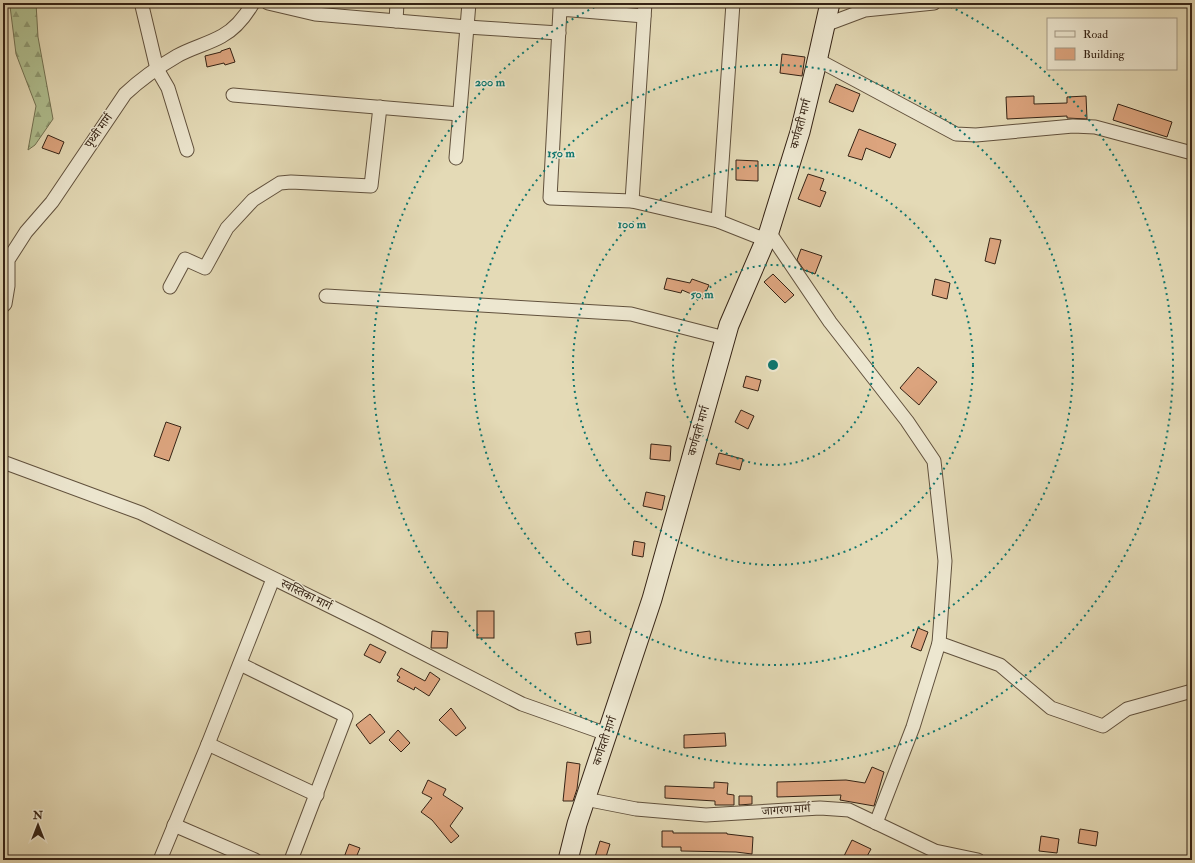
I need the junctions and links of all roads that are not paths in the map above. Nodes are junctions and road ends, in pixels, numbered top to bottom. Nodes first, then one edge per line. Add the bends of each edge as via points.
1 (253, 3) edge
2 (268, 3) edge
3 (397, 3) edge
4 (469, 3) edge
5 (733, 3) edge
6 (830, 3) edge
7 (934, 3) edge
8 (142, 6) dead end
9 (645, 9) edge
10 (396, 21) junction
11 (825, 25) junction
12 (467, 27) junction
13 (559, 33) junction
14 (818, 60) junction
15 (157, 69) junction
16 (233, 95) dead end
17 (380, 108) junction
18 (459, 114) junction
19 (187, 150) dead end
20 (1192, 153) edge
21 (456, 158) dead end
22 (632, 201) junction
23 (718, 221) junction
24 (768, 236) junction
25 (170, 287) dead end
26 (326, 296) dead end
27 (3, 306) edge
28 (725, 338) junction
29 (3, 462) edge
30 (273, 579) junction
31 (939, 643) junction
32 (240, 664) junction
33 (1192, 690) edge
34 (607, 734) junction
35 (208, 744) junction
36 (317, 795) junction
37 (585, 799) junction
38 (876, 823) junction
39 (174, 825) junction
40 (160, 860) edge
41 (255, 860) edge
42 (291, 860) edge
43 (568, 860) edge
44 (978, 860) edge

1 - 15 street, पृथ्वी मार्ग via 237,24 222,36 196,46
2 - 10 street via 316,14
3 - 10 street
4 - 12 street
5 - 23 street
6 - 11 main road, कर्णवती मार्ग
7 - 11 street via 865,10
8 - 15 street
9 - 13 street via 560,9
9 - 22 street
10 - 12 street
11 - 14 main road, कर्णवती मार्ग
12 - 13 street
12 - 18 street
13 - 22 street via 550,198
14 - 20 street via 956,134 976,135 1073,126 1095,127
14 - 24 main road, कर्णवती मार्ग via 800,132
15 - 19 street via 168,88
15 - 27 street, पृथ्वी मार्ग via 125,94 52,202 26,232 8,260 8,286
16 - 17 street
17 - 18 street
17 - 25 street via 371,186 280,183 253,200 227,228 205,268 185,259
18 - 21 street
22 - 23 street
23 - 24 street
24 - 28 main road, कर्णवती मार्ग
24 - 31 street via 830,322 907,421 934,461 945,561
26 - 28 street via 631,314
28 - 34 main road, कर्णवती मार्ग via 652,599
29 - 30 street, स्वस्तिका मार्ग via 141,513
30 - 32 street
30 - 34 street, स्वस्तिका मार्ग via 522,704
31 - 33 street via 1000,665 1051,708 1103,726 1127,709
31 - 38 street via 913,727
32 - 35 street
32 - 36 street via 346,716
34 - 37 main road, कर्णवती मार्ग
35 - 36 street
35 - 39 street
36 - 42 street
37 - 38 street, जागरण मार्ग via 636,809 706,815 820,808 849,810
37 - 43 main road, कर्णवती मार्ग
38 - 44 street, जागरण मार्ग via 936,851
39 - 40 street
39 - 41 street

